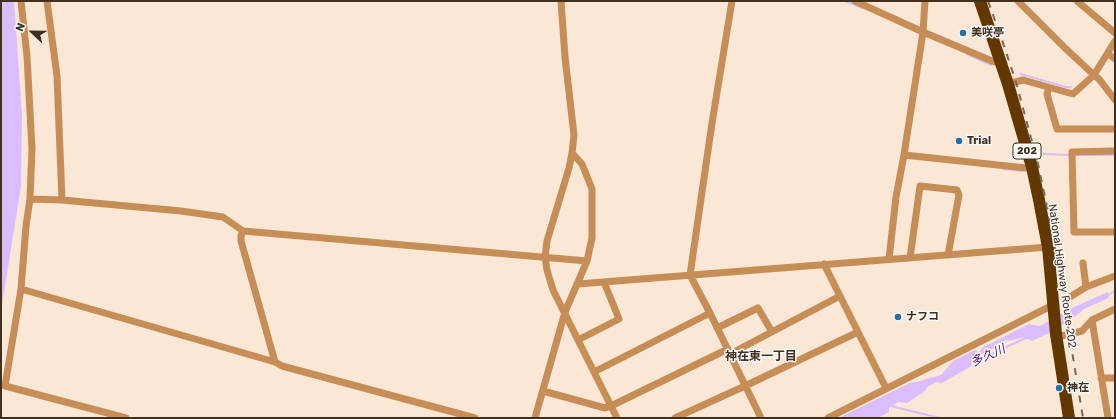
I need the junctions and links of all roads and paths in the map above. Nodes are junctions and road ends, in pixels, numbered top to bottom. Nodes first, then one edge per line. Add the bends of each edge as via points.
1 (21, 1) edge
2 (47, 1) edge
3 (561, 1) edge
4 (732, 1) edge
5 (855, 1) edge
6 (924, 1) edge
7 (980, 1) edge
8 (1018, 1) edge
9 (1077, 1) edge
10 (1115, 33) edge
11 (923, 34) junction
12 (1115, 41) edge
13 (1108, 54) junction
14 (1115, 59) edge
15 (1000, 63) junction
16 (1094, 75) junction
17 (1008, 84) junction
18 (1049, 88) junction
19 (1115, 100) edge
20 (1115, 130) edge
21 (1115, 151) edge
22 (572, 153) junction
23 (904, 154) junction
24 (1032, 167) junction
25 (30, 199) junction
26 (62, 200) junction
27 (243, 231) junction
28 (1115, 232) edge
29 (1048, 247) junction
30 (948, 255) junction
31 (545, 257) junction
32 (910, 258) junction
33 (889, 259) junction
34 (587, 261) junction
35 (1083, 263) dead end
36 (824, 264) junction
37 (690, 275) junction
38 (1115, 276) edge
39 (604, 282) junction
40 (578, 284) junction
41 (1086, 287) junction
42 (24, 290) junction
43 (840, 296) junction
44 (1070, 297) dead end
45 (1053, 305) junction
46 (1115, 309) edge
47 (565, 312) junction
48 (710, 313) junction
49 (1092, 320) junction
50 (717, 328) junction
51 (772, 332) junction
52 (858, 332) junction
53 (1057, 336) junction
54 (578, 340) junction
55 (729, 352) junction
56 (275, 362) junction
57 (594, 372) junction
58 (1101, 378) junction
59 (1115, 378) edge
60 (745, 386) junction
61 (886, 388) junction
62 (542, 391) junction
63 (611, 406) junction
64 (126, 418) edge
65 (475, 418) edge
66 (535, 418) edge
67 (616, 418) edge
68 (675, 418) edge
69 (761, 418) edge
70 (828, 418) edge
71 (1069, 418) edge
72 (1108, 418) edge

1 - 25 street via 32,149
2 - 26 street via 57,76
3 - 22 street via 574,135
4 - 37 street
5 - 11 street
6 - 11 street
7 - 15 highway, National Highway Route 202 / 202
8 - 16 street
9 - 10 street
11 - 15 street
11 - 23 street
12 - 13 street
13 - 14 street
13 - 16 street
15 - 17 highway, National Highway Route 202 / 202
16 - 18 street via 1073,94
16 - 19 street
17 - 18 street via 1023,80
17 - 24 highway, National Highway Route 202 / 202
18 - 20 street via 1048,94 1057,129
21 - 28 street via 1072,155 1074,232
22 - 31 street via 546,241
22 - 34 street via 582,164 592,189 592,238
23 - 24 street
23 - 33 street
24 - 29 highway, National Highway Route 202 / 202
25 - 26 street
25 - 42 street via 26,226
26 - 27 street via 223,217
27 - 31 street
27 - 56 street via 241,241
29 - 30 street
29 - 45 highway, National Highway Route 202 / 202
30 - 32 street
30 - 32 street via 959,195 957,190 920,186
31 - 34 street
31 - 47 street via 553,290
32 - 33 street
33 - 36 street
34 - 40 street
35 - 41 street
36 - 37 street
36 - 43 street
37 - 39 street
37 - 48 street
38 - 41 street
39 - 40 street
39 - 54 street via 619,319
40 - 47 street
41 - 44 street
42 - 56 street
42 - 64 street via 5,386
43 - 51 street
43 - 52 street
45 - 53 highway, National Highway Route 202 / 202
45 - 61 street
46 - 49 street
47 - 54 street
47 - 62 street
48 - 50 street
48 - 57 street
49 - 53 street via 1082,331
49 - 58 street
50 - 51 street via 758,308
50 - 55 street
51 - 55 street
52 - 60 street
52 - 61 street
53 - 71 highway, National Highway Route 202 / 202
54 - 57 street
55 - 60 street
55 - 63 street
56 - 65 street
57 - 63 street
58 - 59 street
58 - 72 street
60 - 68 street
60 - 69 street
61 - 70 street
62 - 63 street via 605,408
62 - 66 street
63 - 67 street

